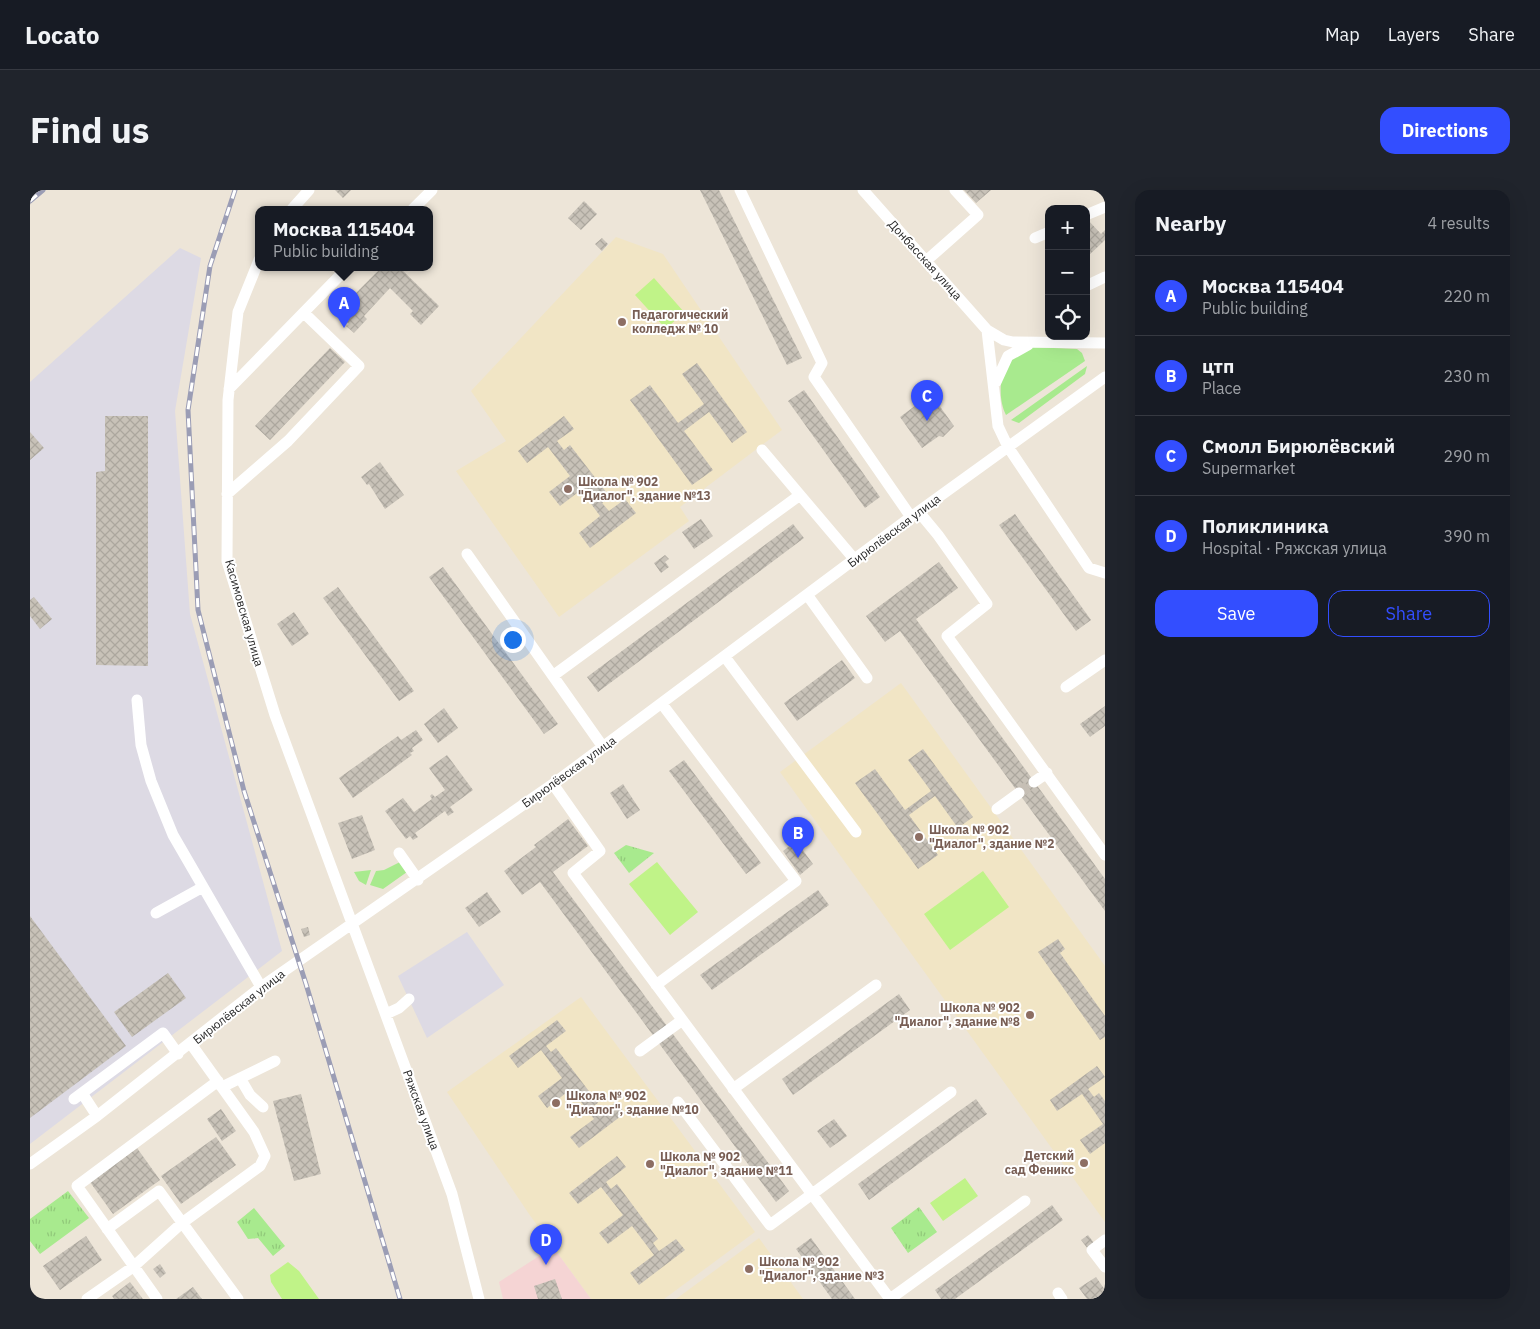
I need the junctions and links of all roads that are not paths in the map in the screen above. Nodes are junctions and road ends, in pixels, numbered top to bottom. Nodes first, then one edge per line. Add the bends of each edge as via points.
1 (309, 190) edge
2 (432, 190) edge
3 (740, 190) edge
4 (863, 190) edge
5 (955, 190) edge
6 (295, 206) edge
7 (416, 206) edge
8 (1105, 207) edge
9 (1090, 213) edge
10 (1045, 234) edge
11 (1034, 238) dead end
12 (926, 261) junction
13 (255, 270) edge
14 (344, 271) edge
15 (1105, 277) edge
16 (1090, 284) edge
17 (304, 313) junction
18 (987, 330) junction
19 (1039, 342) junction
20 (1105, 343) edge
21 (1105, 376) edge
22 (229, 389) junction
23 (994, 389) junction
24 (1008, 447) junction
25 (762, 450) dead end
26 (227, 494) junction
27 (800, 495) junction
28 (915, 515) junction
29 (467, 554) dead end
30 (855, 560) junction
31 (1105, 573) edge
32 (808, 596) junction
33 (725, 657) junction
34 (1105, 660) edge
35 (554, 675) junction
36 (867, 678) dead end
37 (1066, 687) dead end
38 (137, 700) dead end
39 (662, 704) junction
40 (603, 747) junction
41 (1047, 773) junction
42 (1034, 782) tunnel mouth
43 (553, 784) junction
44 (1019, 793) tunnel mouth
45 (997, 809) dead end
46 (856, 832) dead end
47 (399, 853) dead end
48 (1105, 855) edge
49 (418, 880) junction
50 (203, 887) junction
51 (156, 913) dead end
52 (352, 925) junction
53 (656, 985) junction
54 (876, 985) dead end
55 (262, 987) junction
56 (408, 999) dead end
57 (386, 1014) junction
58 (681, 1021) junction
59 (191, 1044) junction
60 (640, 1050) dead end
61 (178, 1054) junction
62 (275, 1061) dead end
63 (240, 1078) junction
64 (220, 1084) junction
65 (733, 1089) junction
66 (951, 1092) dead end
67 (678, 1102) dead end
68 (263, 1107) dead end
69 (96, 1116) junction
70 (30, 1164) edge
71 (811, 1194) junction
72 (1024, 1201) dead end
73 (182, 1223) junction
74 (107, 1229) junction
75 (1105, 1240) edge
76 (133, 1267) junction
77 (1105, 1267) edge
78 (87, 1299) edge
79 (157, 1299) edge
80 (238, 1299) edge
81 (479, 1299) edge
82 (890, 1299) edge

1 - 6 street
2 - 7 street
3 - 28 street via 822,363 814,377
4 - 12 street, Донбасская улица
5 - 12 street via 978,215
8 - 9 street
10 - 11 street
12 - 18 street, Донбасская улица
13 - 22 street, Касимовская улица via 238,312
14 - 17 street
15 - 16 street
17 - 22 street
17 - 26 street via 359,366 288,441
18 - 19 street via 1004,340
18 - 23 street
19 - 20 street
19 - 23 street via 1023,346 1008,356 998,373
21 - 24 street, Бирюлёвская улица
22 - 26 street, Касимовская улица
23 - 24 street via 998,426
24 - 28 street, Бирюлёвская улица
24 - 31 street via 1089,568
25 - 27 street
26 - 52 street, Касимовская улица via 227,560 275,715
27 - 30 street
27 - 35 street
28 - 30 street, Бирюлёвская улица
28 - 41 street via 938,535 986,604 946,636
29 - 35 street
30 - 32 street, Бирюлёвская улица
32 - 33 street, Бирюлёвская улица
32 - 36 street
33 - 39 street, Бирюлёвская улица
33 - 46 street
34 - 37 street
35 - 40 street
38 - 50 street via 141,745 151,781 173,835
39 - 40 street, Бирюлёвская улица
39 - 53 street via 796,881
40 - 43 street, Бирюлёвская улица
41 - 42 street
41 - 48 street
43 - 49 street, Бирюлёвская улица
43 - 53 street via 600,851 573,873
44 - 45 street
47 - 49 street
49 - 52 street, Бирюлёвская улица
50 - 51 street
50 - 55 street
52 - 55 street, Бирюлёвская улица
52 - 57 street, Ряжская улица
53 - 58 street
54 - 65 street
55 - 59 street, Бирюлёвская улица
56 - 57 street
57 - 81 street, Ряжская улица via 452,1194
58 - 60 street
58 - 65 street
59 - 61 street, Бирюлёвская улица
59 - 64 street
61 - 69 street, Бирюлёвская улица
61 - 69 street via 163,1033 78,1096
62 - 63 street
63 - 64 street
63 - 68 street via 250,1095
64 - 73 street via 254,1132 264,1156 260,1166
64 - 74 street via 77,1186
65 - 71 street
66 - 71 street
67 - 71 street via 770,1225
69 - 70 street, Бирюлёвская улица
71 - 82 street
72 - 82 street
73 - 74 street via 160,1191
73 - 76 street
73 - 80 street
74 - 76 street
75 - 77 street via 1092,1250
76 - 78 street
76 - 79 street

